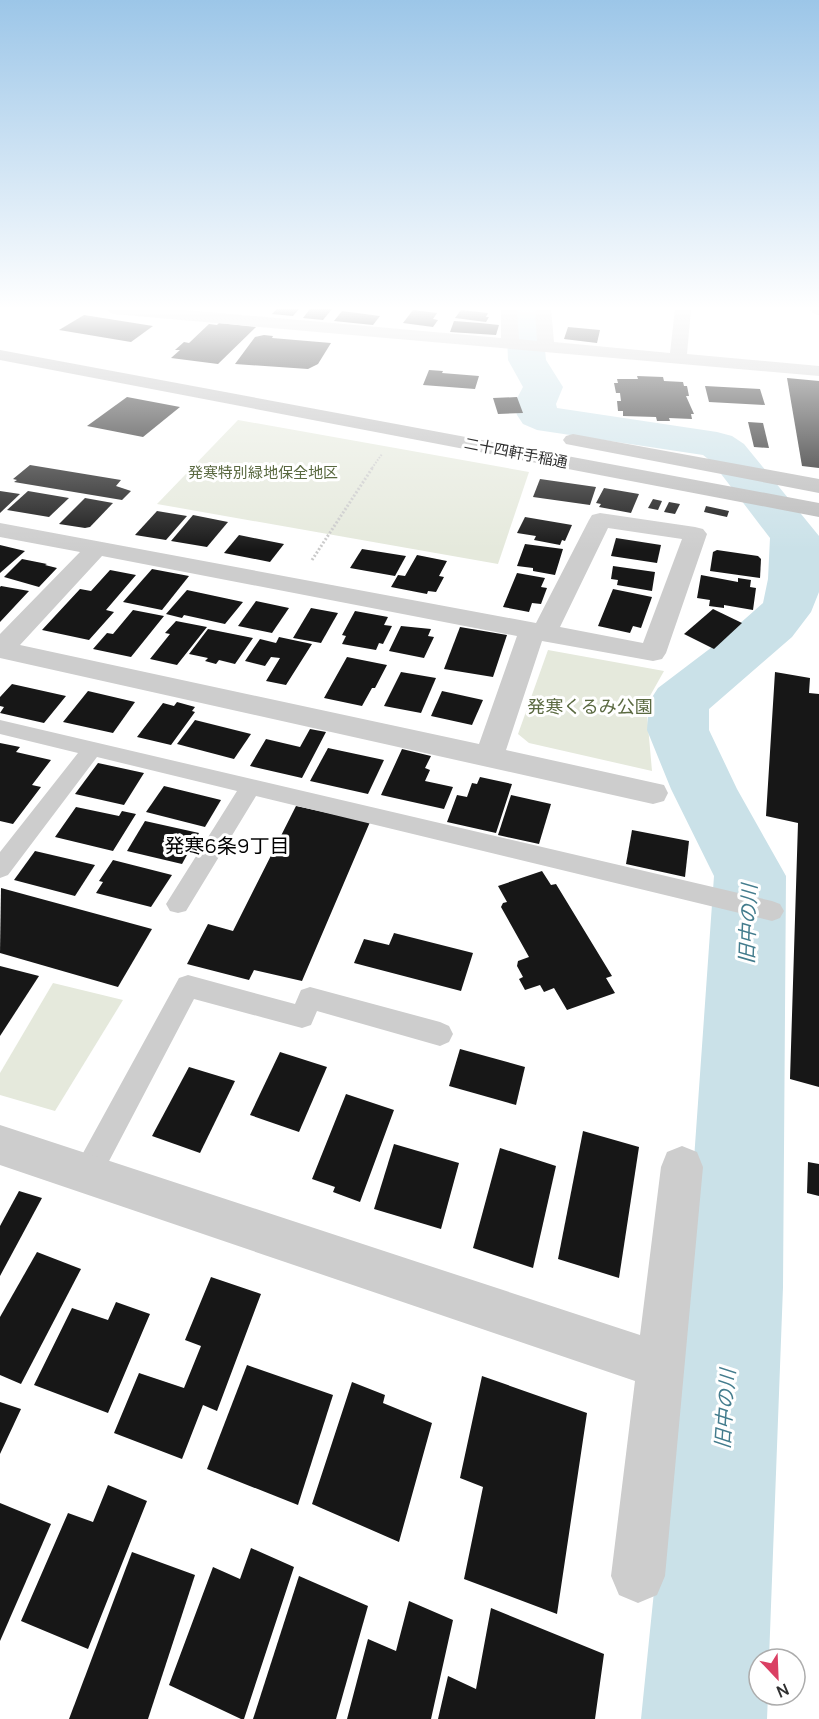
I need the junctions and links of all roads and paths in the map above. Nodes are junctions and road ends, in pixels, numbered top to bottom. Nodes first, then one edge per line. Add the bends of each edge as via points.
1 (181, 389) edge
2 (280, 389) edge
3 (318, 396) dead end
4 (551, 437) dead end
5 (383, 453) dead end
6 (819, 486) edge
7 (812, 509) edge
8 (0, 530) edge
9 (96, 549) junction
10 (310, 563) dead end
11 (538, 632) junction
12 (0, 650) edge
13 (0, 727) edge
14 (92, 749) junction
15 (489, 757) junction
16 (250, 787) junction
17 (653, 793) dead end
18 (0, 869) edge
19 (178, 904) dead end
20 (772, 910) dead end
21 (440, 1034) dead end
22 (0, 1145) edge
23 (682, 1167) dead end
24 (87, 1174) junction
25 (659, 1365) junction
26 (638, 1576) dead end

1 - 7 street, 二十四軒手稲通
2 - 3 street
4 - 6 street, 二十四軒手稲通
5 - 10 path
8 - 9 street
9 - 11 street
9 - 12 street
11 - 11 street via 600,520 695,534 653,653
11 - 15 street
12 - 15 street
13 - 14 lane
14 - 16 lane
14 - 18 lane
15 - 17 street
16 - 19 lane
16 - 20 lane
21 - 24 lane via 310,999 302,1017 188,986
22 - 24 street
23 - 25 street
24 - 25 street
25 - 26 street

